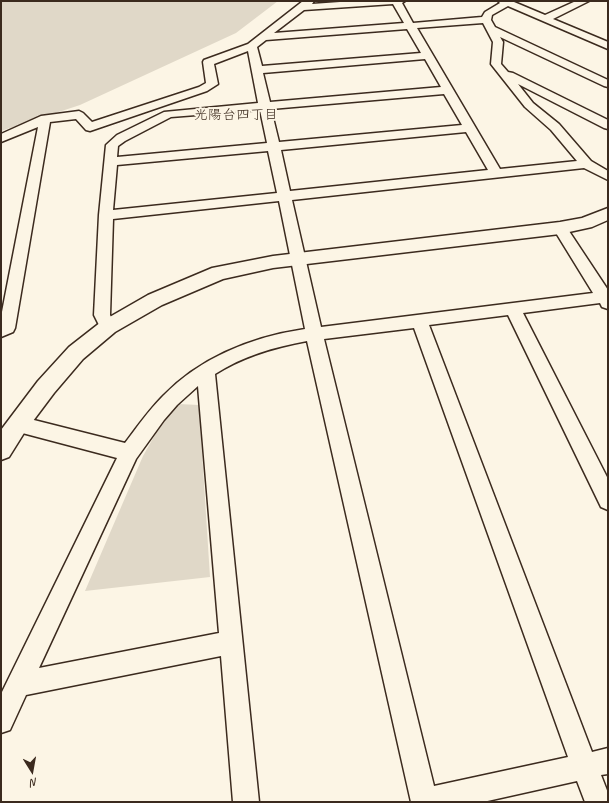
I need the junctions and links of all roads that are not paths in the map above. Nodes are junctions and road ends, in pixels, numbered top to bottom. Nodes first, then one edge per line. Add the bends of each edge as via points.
1 (396, 1) edge
2 (400, 1) edge
3 (584, 1) edge
4 (507, 2) edge
5 (305, 4) edge
6 (544, 19) junction
7 (489, 24) junction
8 (412, 27) junction
9 (264, 37) junction
10 (606, 43) edge
11 (252, 46) junction
12 (429, 56) junction
13 (257, 70) junction
14 (503, 72) junction
15 (608, 84) edge
16 (449, 90) junction
17 (264, 106) junction
18 (45, 119) junction
19 (608, 125) edge
20 (470, 128) junction
21 (1, 138) edge
22 (274, 147) junction
23 (110, 162) junction
24 (586, 164) junction
25 (496, 173) junction
26 (608, 176) edge
27 (285, 195) junction
28 (608, 214) edge
29 (106, 215) junction
30 (560, 228) junction
31 (298, 259) junction
32 (606, 300) edge
33 (512, 308) junction
34 (419, 320) junction
35 (108, 327) junction
36 (1, 331) edge
37 (314, 334) junction
38 (206, 372) junction
39 (18, 424) junction
40 (1, 450) edge
41 (130, 453) junction
42 (608, 500) edge
43 (231, 642) junction
44 (19, 684) junction
45 (1, 721) edge
46 (596, 764) edge
47 (246, 802) edge
48 (425, 802) edge
49 (598, 802) edge

1 - 2 street
1 - 5 street
1 - 8 street
3 - 6 street
4 - 6 street
4 - 7 street via 488,14
5 - 9 street
6 - 10 street
7 - 8 street
7 - 14 street via 498,42 496,64
7 - 15 street
8 - 9 street
8 - 12 street
9 - 11 street
11 - 13 street
11 - 18 street via 208,62 212,84 204,89 90,126 79,115
12 - 13 street
12 - 16 street
13 - 17 street
14 - 19 street
14 - 24 street via 530,105 556,127
16 - 17 street
16 - 20 street
17 - 22 street
17 - 23 street via 168,114 121,138 112,146
18 - 21 street
18 - 36 street via 7,328
20 - 22 street
20 - 25 street
22 - 23 street
22 - 27 street
23 - 29 street
24 - 25 street
24 - 26 street
25 - 27 street
27 - 29 street
27 - 31 street
28 - 30 street via 586,223
29 - 35 street via 102,316
30 - 31 street
30 - 32 street
31 - 35 street via 219,273 155,300
31 - 37 street
32 - 33 street
33 - 34 street
33 - 42 street
34 - 37 street
34 - 46 street
35 - 39 street via 76,353
37 - 38 street via 250,348
37 - 48 street
38 - 41 street via 186,385 162,408
38 - 43 street
39 - 40 street
39 - 41 street
41 - 44 street
43 - 44 street
43 - 47 street
44 - 45 street
46 - 48 street
46 - 49 street

